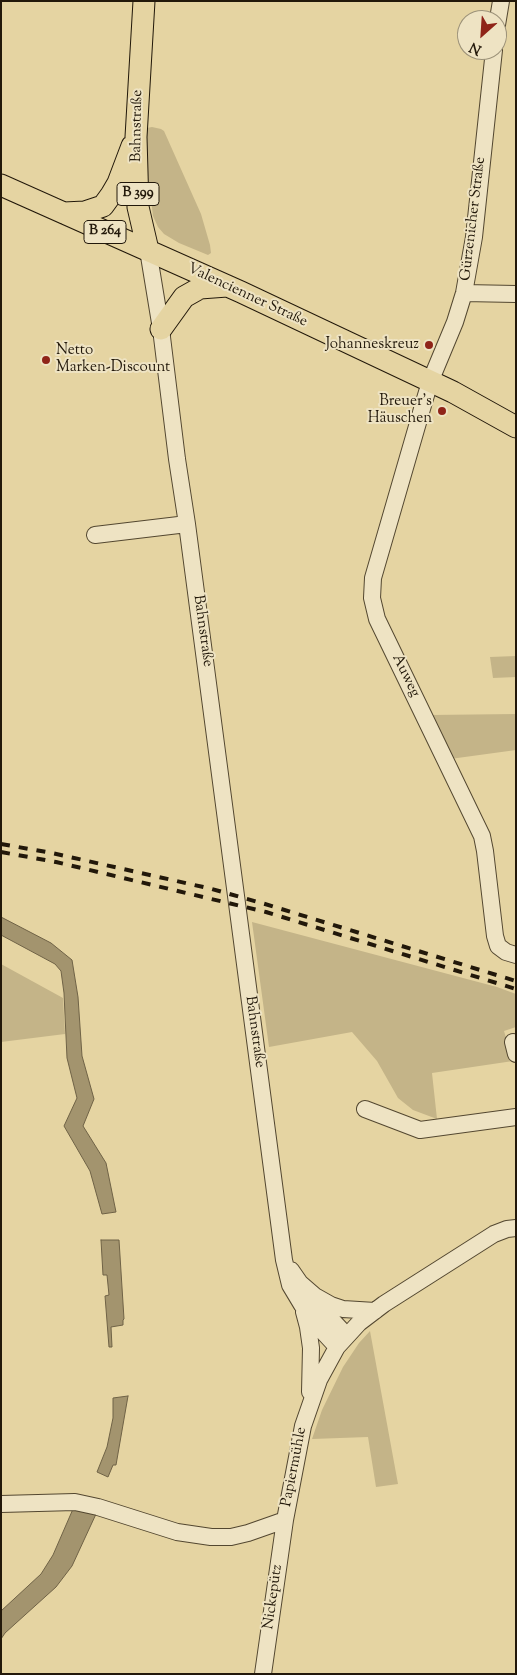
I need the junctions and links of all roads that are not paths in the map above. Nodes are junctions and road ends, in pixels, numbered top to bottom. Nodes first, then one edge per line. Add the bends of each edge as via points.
1 (144, 1) edge
2 (493, 60) edge
3 (136, 137) junction
4 (1, 185) edge
5 (64, 213) junction
6 (148, 250) junction
7 (227, 286) junction
8 (464, 293) junction
9 (516, 294) edge
10 (162, 329) junction
11 (430, 382) junction
12 (516, 427) edge
13 (188, 524) junction
14 (95, 535) dead end
15 (516, 955) edge
16 (365, 1109) dead end
17 (516, 1116) edge
18 (516, 1228) edge
19 (284, 1260) junction
20 (300, 1283) junction
21 (302, 1305) junction
22 (375, 1311) junction
23 (342, 1342) junction
24 (310, 1402) junction
25 (1, 1504) edge
26 (285, 1520) junction
27 (263, 1674) edge

1 - 3 main road, Bahnstraße / B 399
2 - 8 street, Gürzenicher Straße via 474,237
3 - 5 main road via 118,183 103,206 85,212
3 - 6 main road, Bahnstraße / B 399 via 138,207
4 - 5 main road, Valencienner Straße / B 264
5 - 6 main road, Valencienner Straße / B 264
6 - 7 main road, Valencienner Straße / B 264
6 - 10 street, Bahnstraße
7 - 10 main road via 200,288 184,297
7 - 11 main road, Valencienner Straße / B 264
8 - 9 street
8 - 11 street, Gürzenicher Straße
10 - 13 street, Bahnstraße
11 - 12 main road, Valencienner Straße / B 264
11 - 15 street, Auweg via 372,578 372,598 377,619 482,836 498,946
13 - 14 street
13 - 19 street, Bahnstraße
16 - 17 street via 420,1130
18 - 22 street, Papiermühle via 494,1234
19 - 20 street, Bahnstraße
19 - 21 street, Bahnstraße via 290,1285
20 - 22 street, Bahnstraße via 330,1305
20 - 23 street, Bahnstraße
21 - 23 street, Bahnstraße via 312,1321
21 - 24 street, Bahnstraße via 311,1348
22 - 23 street, Papiermühle
23 - 24 street, Papiermühle via 326,1366
24 - 26 street, Papiermühle via 295,1458
25 - 26 street, Papiermühle via 75,1502 177,1532 211,1537 231,1537
26 - 27 street, Nickepütz

